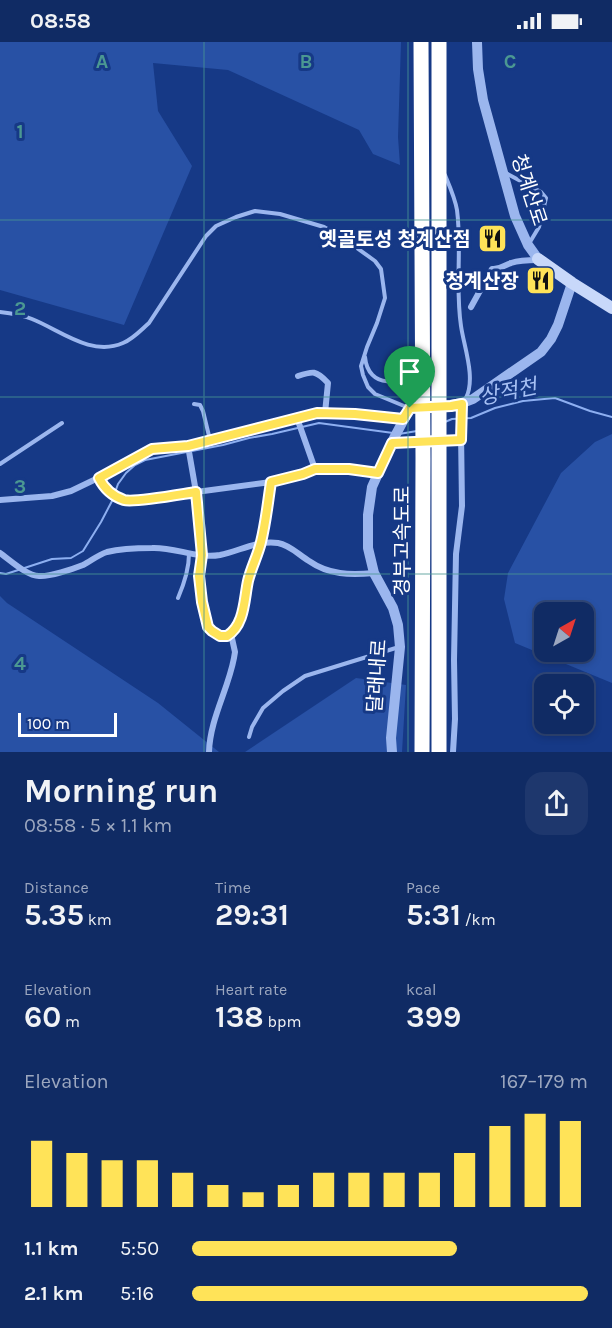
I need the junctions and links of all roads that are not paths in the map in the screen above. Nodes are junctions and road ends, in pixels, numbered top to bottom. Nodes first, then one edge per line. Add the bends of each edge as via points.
1 (421, 42) edge
2 (439, 42) edge
3 (477, 42) edge
4 (438, 155) junction
5 (502, 171) junction
6 (528, 245) junction
7 (538, 260) junction
8 (572, 283) junction
9 (611, 306) edge
10 (471, 307) dead end
11 (0, 312) edge
12 (422, 341) junction
13 (367, 347) junction
14 (298, 376) dead end
15 (194, 404) dead end
16 (462, 404) junction
17 (410, 408) junction
18 (325, 413) junction
19 (298, 421) junction
20 (62, 423) dead end
21 (401, 423) junction
22 (461, 436) junction
23 (210, 440) junction
24 (393, 440) junction
25 (188, 446) junction
26 (0, 464) edge
27 (315, 469) junction
28 (378, 473) junction
29 (99, 478) junction
30 (271, 482) junction
31 (196, 492) junction
32 (0, 500) edge
33 (261, 543) junction
34 (0, 553) edge
35 (189, 553) junction
36 (202, 555) junction
37 (374, 573) junction
38 (178, 598) dead end
39 (231, 634) junction
40 (400, 647) junction
41 (249, 737) dead end
42 (209, 752) edge
43 (392, 752) edge
44 (422, 752) edge
45 (439, 752) edge
46 (453, 752) edge

1 - 12 highway, 경부고속도로
2 - 4 highway, 경부고속도로
3 - 5 street, 청계산로 via 483,100
4 - 16 lane via 457,214 460,323 470,377 468,395
4 - 45 highway, 경부고속도로
5 - 6 street, 청계산로
5 - 6 lane via 546,198 540,227
6 - 7 street, 청계산로
7 - 8 main road, 청계산로
7 - 10 street via 492,269
8 - 9 main road, 청계산로
8 - 16 street via 558,325 542,352
11 - 13 lane via 32,319 90,346 123,344 149,323 206,236 216,226 255,211 324,227 375,261 381,269 385,298
12 - 13 lane via 413,368 395,381 382,380 369,372
12 - 44 highway, 경부고속도로
13 - 17 lane via 362,366 368,387 375,394
14 - 18 street via 312,372 328,383
15 - 23 lane via 203,411
16 - 17 street
16 - 22 street
17 - 21 street, 달래내로
18 - 19 street
18 - 21 street
19 - 23 street
19 - 27 street
20 - 26 lane
21 - 24 street, 달래내로
22 - 24 street
22 - 46 street
23 - 25 street
24 - 28 street, 달래내로
25 - 29 street via 152,449
25 - 31 street
27 - 28 street
27 - 30 street
28 - 37 street, 달래내로 via 368,515
29 - 31 street via 110,492 127,500
29 - 32 street via 51,496
30 - 31 street
30 - 33 street
31 - 36 street
33 - 36 street via 219,555
33 - 37 street via 286,545 318,567 338,574
33 - 39 street via 243,612
34 - 35 street via 38,576 80,566 107,552 154,548
35 - 36 street
35 - 38 lane
36 - 39 street via 199,582 207,624 220,636
37 - 40 street, 달래내로 via 393,608
39 - 42 street via 234,661 214,720
40 - 41 lane via 306,675 263,708
40 - 43 street, 달래내로

